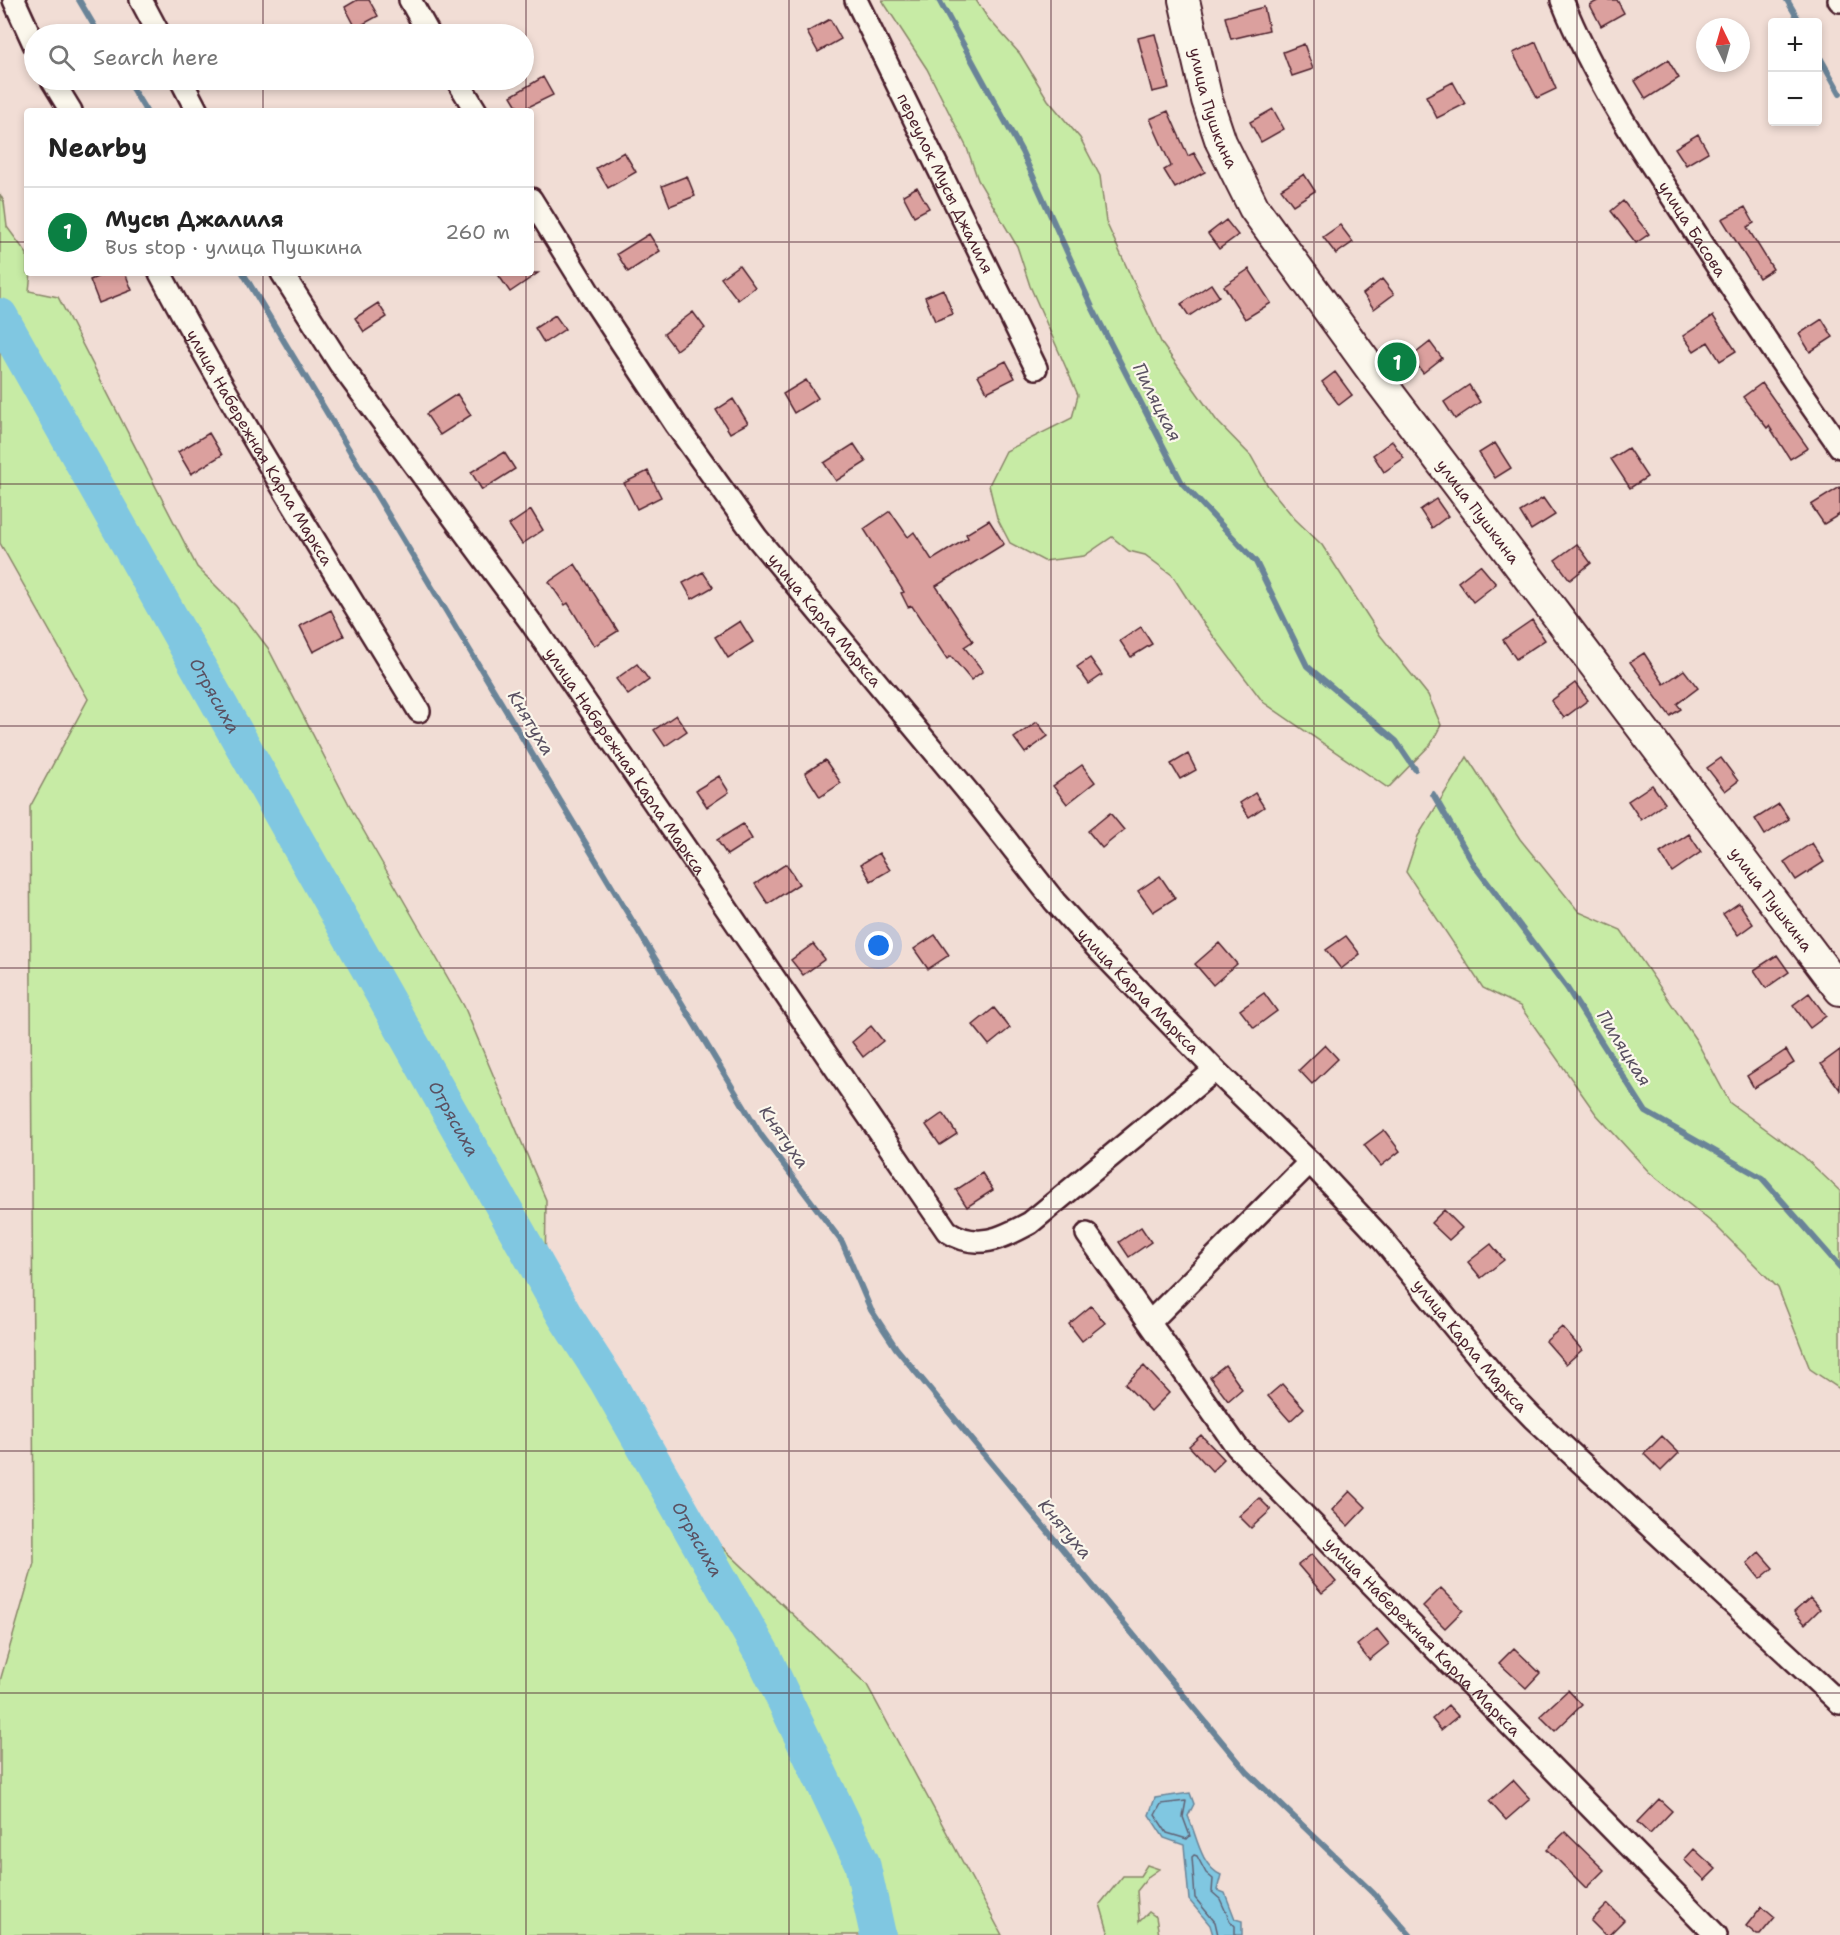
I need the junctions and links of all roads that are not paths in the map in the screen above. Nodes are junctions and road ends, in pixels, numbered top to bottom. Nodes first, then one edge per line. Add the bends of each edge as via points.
1 (14, 0) edge
2 (141, 0) edge
3 (410, 0) edge
4 (856, 0) edge
5 (1184, 0) edge
6 (1562, 0) edge
7 (25, 24) edge
8 (154, 24) edge
9 (423, 24) edge
10 (58, 90) edge
11 (186, 90) edge
12 (462, 90) edge
13 (69, 108) edge
14 (195, 108) edge
15 (474, 108) edge
16 (534, 204) edge
17 (162, 276) edge
18 (284, 276) edge
19 (1036, 368) dead end
20 (1840, 447) edge
21 (419, 711) dead end
22 (1840, 990) edge
23 (1215, 1070) junction
24 (1310, 1162) junction
25 (1087, 1234) dead end
26 (1150, 1322) junction
27 (1840, 1703) edge
28 (1716, 1935) edge

1 - 7 street
2 - 8 street
3 - 9 street
4 - 19 street, переулок Мусы Джалиля
5 - 22 street, улица Пушкина via 1221,142 1254,208 1366,363
6 - 20 street, улица Басова via 1586,54 1637,143
10 - 13 street
11 - 14 street
12 - 15 street
16 - 23 street, улица Карла Маркса via 670,415 757,538 1055,902
17 - 21 street, улица Набережная Карла Маркса via 263,458
18 - 23 street, улица Набережная Карла Маркса via 340,364 530,621 947,1231 970,1243 997,1239 1030,1223
23 - 24 street, улица Карла Маркса
24 - 26 street
24 - 27 street, улица Карла Маркса via 1382,1239 1533,1418
25 - 26 street, улица Набережная Карла Маркса
26 - 28 street, улица Набережная Карла Маркса via 1237,1447

